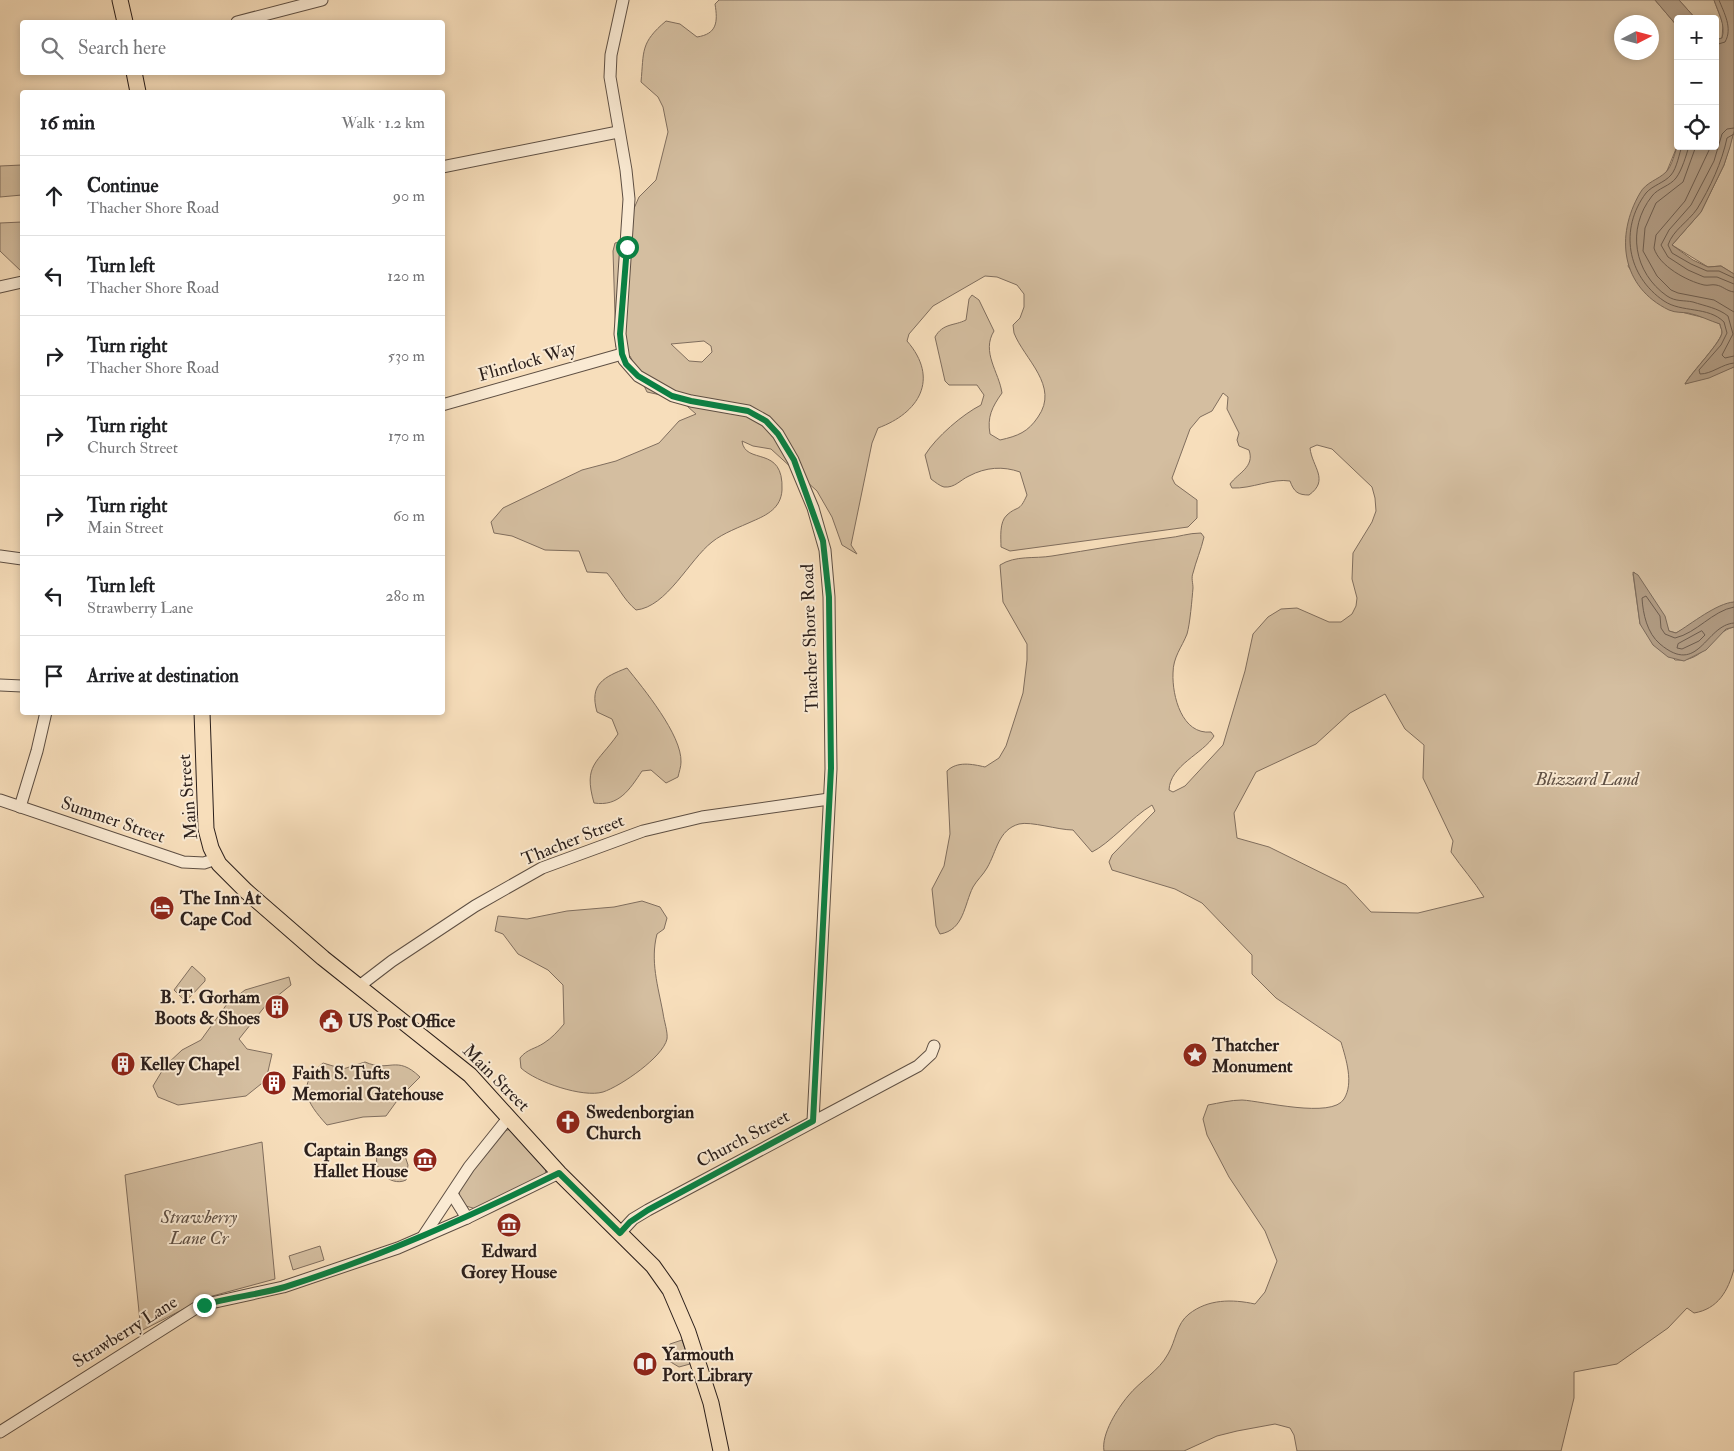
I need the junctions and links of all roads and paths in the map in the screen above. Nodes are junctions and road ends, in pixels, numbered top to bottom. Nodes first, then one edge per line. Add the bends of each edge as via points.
1 (120, 0) edge
2 (322, 0) edge
3 (623, 0) edge
4 (125, 20) edge
5 (245, 20) edge
6 (135, 75) edge
7 (138, 90) edge
8 (618, 132) junction
9 (445, 166) edge
10 (20, 282) edge
11 (0, 287) edge
12 (622, 354) junction
13 (445, 404) edge
14 (0, 556) edge
15 (20, 559) edge
16 (0, 685) edge
17 (20, 686) edge
18 (45, 715) edge
19 (202, 715) edge
20 (829, 799) junction
21 (0, 800) edge
22 (20, 807) junction
23 (216, 858) junction
24 (358, 987) junction
25 (934, 1046) dead end
26 (510, 1117) junction
27 (813, 1121) junction
28 (559, 1173) junction
29 (452, 1194) junction
30 (466, 1218) junction
31 (620, 1233) junction
32 (420, 1238) junction
33 (0, 1432) edge
34 (720, 1451) edge

1 - 4 main road
2 - 5 street
3 - 8 street via 610,70
6 - 7 main road
8 - 9 street
8 - 12 street via 626,170 629,212 621,301
10 - 11 street
12 - 13 street, Flintlock Way
12 - 20 street, Thacher Shore Road via 626,364 638,376 672,396 741,409 760,416 778,434 794,460 813,508 826,558 831,753
14 - 15 street
16 - 17 street
18 - 22 street
19 - 23 main road, Main Street via 205,816 208,840
20 - 24 street, Thacher Street via 702,817 643,831 542,868 475,906
20 - 27 street, Thacher Shore Road
21 - 22 street, Summer Street
22 - 23 street, Summer Street via 183,862 204,863
23 - 24 main road, Main Street via 246,891
24 - 26 main road, Main Street via 463,1069
25 - 27 street, Church Street via 931,1054 918,1066
26 - 28 main road, Main Street
26 - 29 street, Strawberry Lane via 469,1167
27 - 31 street, Church Street via 648,1210
28 - 30 street, Strawberry Lane
28 - 31 main road, Main Street
29 - 30 street
29 - 32 street, Strawberry Lane via 429,1230
30 - 32 street, Strawberry Lane
31 - 34 main road, Main Street via 653,1266 676,1302 700,1367
32 - 33 street, Strawberry Lane via 283,1287 196,1308

